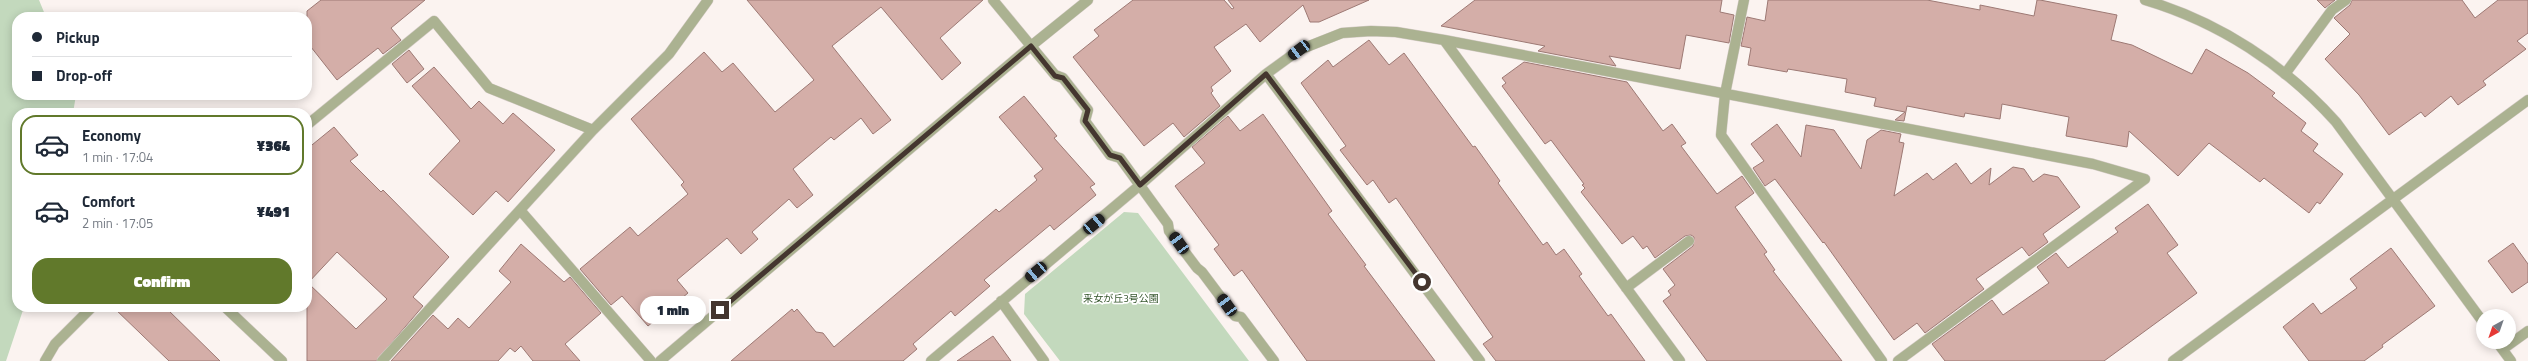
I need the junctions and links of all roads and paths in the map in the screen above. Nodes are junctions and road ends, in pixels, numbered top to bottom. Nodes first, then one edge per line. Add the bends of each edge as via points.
1 (708, 0) edge
2 (993, 0) edge
3 (1088, 0) edge
4 (1744, 0) edge
5 (2145, 0) edge
6 (2346, 0) edge
7 (1444, 40) junction
8 (1031, 46) junction
9 (1266, 74) junction
10 (2285, 74) junction
11 (1724, 94) junction
12 (2528, 100) edge
13 (312, 121) edge
14 (593, 130) junction
15 (1140, 185) junction
16 (2393, 198) junction
17 (520, 210) junction
18 (1689, 241) dead end
19 (1626, 288) junction
20 (1000, 301) junction
21 (87, 312) edge
22 (230, 312) edge
23 (2476, 312) edge
24 (2528, 331) edge
25 (2516, 337) edge
26 (2502, 349) edge
27 (45, 361) edge
28 (282, 361) edge
29 (382, 361) edge
30 (650, 361) edge
31 (660, 361) edge
32 (931, 361) edge
33 (1044, 361) edge
34 (1274, 361) edge
35 (1480, 361) edge
36 (1680, 361) edge
37 (1882, 361) edge
38 (1898, 361) edge
39 (2173, 361) edge
40 (2511, 361) edge

1 - 14 street via 669,54
2 - 8 street
3 - 8 street
4 - 11 street
5 - 10 street via 2174,8 2229,34
6 - 10 street via 2332,10
7 - 9 street via 1396,32 1342,33 1299,50
7 - 11 street
7 - 19 street
8 - 15 street via 1055,76 1063,78 1088,110 1085,121 1110,155 1120,158
8 - 31 street
9 - 15 street
9 - 35 street
10 - 16 street via 2312,95 2336,122
11 - 37 street via 1721,135
11 - 38 street via 2093,164 2145,179
12 - 16 street
13 - 14 street via 434,21 489,88
14 - 17 street
15 - 20 street
15 - 34 street via 1197,268 1235,316 1241,317
16 - 23 street
16 - 39 street
17 - 29 street
17 - 30 street
18 - 19 street
19 - 36 street
20 - 32 street
20 - 33 street
21 - 27 street via 55,344
22 - 28 street
24 - 25 street
26 - 40 street

